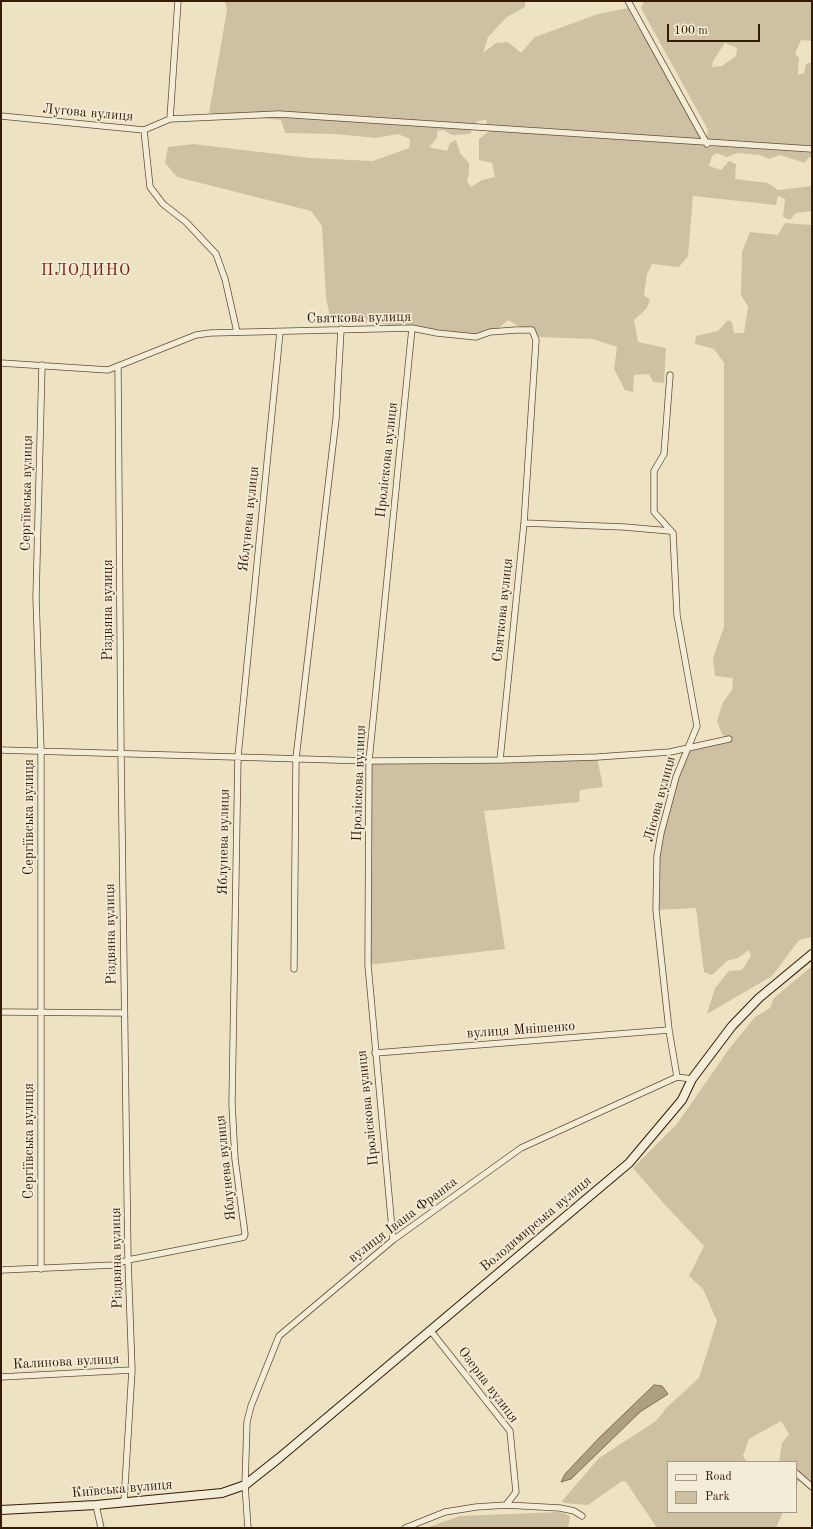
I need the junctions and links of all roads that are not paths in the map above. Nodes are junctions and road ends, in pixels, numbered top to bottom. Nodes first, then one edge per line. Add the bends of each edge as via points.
1 (178, 1) edge
2 (629, 1) edge
3 (1, 116) edge
4 (170, 119) junction
5 (144, 130) junction
6 (707, 144) junction
7 (812, 149) edge
8 (412, 328) junction
9 (341, 329) junction
10 (237, 332) junction
11 (280, 332) junction
12 (1, 363) edge
13 (42, 365) junction
14 (118, 366) junction
15 (670, 375) dead end
16 (524, 523) junction
17 (670, 531) junction
18 (730, 740) dead end
19 (1, 750) edge
20 (686, 750) junction
21 (41, 751) junction
22 (121, 753) junction
23 (238, 756) junction
24 (296, 758) junction
25 (500, 760) junction
26 (369, 761) junction
27 (812, 954) edge
28 (294, 969) dead end
29 (1, 1012) edge
30 (40, 1012) junction
31 (124, 1012) junction
32 (669, 1030) junction
33 (374, 1053) junction
34 (677, 1077) junction
35 (692, 1079) junction
36 (393, 1240) junction
37 (128, 1260) junction
38 (41, 1269) junction
39 (1, 1270) edge
40 (430, 1330) junction
41 (132, 1370) junction
42 (1, 1377) edge
43 (797, 1474) edge
44 (245, 1485) junction
45 (812, 1487) edge
46 (124, 1502) junction
47 (96, 1505) junction
48 (506, 1505) junction
49 (1, 1510) edge
50 (582, 1516) dead end
51 (100, 1528) edge
52 (248, 1528) edge
53 (405, 1528) edge

1 - 4 street
2 - 6 street
3 - 5 street, Лугова вулиця
4 - 5 street, Лугова вулиця
4 - 6 street via 279,114
5 - 10 street via 150,187 163,204 186,222 216,254 225,279
6 - 7 street
8 - 9 street, Святкова вулиця
8 - 16 street, Святкова вулиця via 476,337 490,332 532,330 536,340
8 - 26 street, Проліскова вулиця
9 - 11 street, Святкова вулиця
9 - 24 street via 336,419
10 - 11 street, Святкова вулиця
10 - 14 street, Святкова вулиця via 196,335
11 - 23 street, Яблунева вулиця
12 - 13 street, Святкова вулиця
13 - 14 street, Святкова вулиця via 108,370
13 - 21 street, Сергіївська вулиця via 36,597
14 - 22 street, Різдвяна вулиця
15 - 17 street, Лісова вулиця via 664,454 654,471 654,512
16 - 17 street
16 - 25 street, Святкова вулиця
17 - 20 street, Лісова вулиця via 673,534 677,614 697,726
18 - 20 street
19 - 21 street
20 - 25 street via 597,757
20 - 32 street, Лісова вулиця via 661,833 656,862 656,910
21 - 22 street
21 - 30 street, Сергіївська вулиця
22 - 23 street
22 - 31 street, Різдвяна вулиця
23 - 24 street
23 - 37 street, Яблунева вулиця via 232,1104 235,1159 245,1234 240,1238
24 - 26 street
24 - 28 street
25 - 26 street
26 - 33 street, Проліскова вулиця via 368,964
27 - 35 main road, Володимирська вулиця via 759,998 732,1026
29 - 30 street
30 - 31 street
30 - 38 street, Сергіївська вулиця
31 - 37 street, Різдвяна вулиця
32 - 33 street, вулиця Мнішенко
32 - 34 street, Лісова вулиця
33 - 36 street, Проліскова вулиця
34 - 35 street
34 - 36 street, вулиця Івана Франка via 521,1148
35 - 40 main road, Володимирська вулиця via 682,1100 629,1163
36 - 44 street, вулиця Івана Франка via 279,1336 247,1422
37 - 38 street via 114,1265
37 - 41 street, Різдвяна вулиця
38 - 39 street
40 - 44 main road, Володимирська вулиця
40 - 48 street, Озерна вулиця via 510,1431 516,1492
41 - 42 street, Калинова вулиця
41 - 46 street, Різдвяна вулиця
43 - 45 street
44 - 46 main road, Київська вулиця via 222,1493
44 - 52 street, вулиця Івана Франка
46 - 47 main road, Київська вулиця
47 - 49 main road, Київська вулиця
47 - 51 street
48 - 50 street via 560,1508
48 - 53 street via 445,1512

